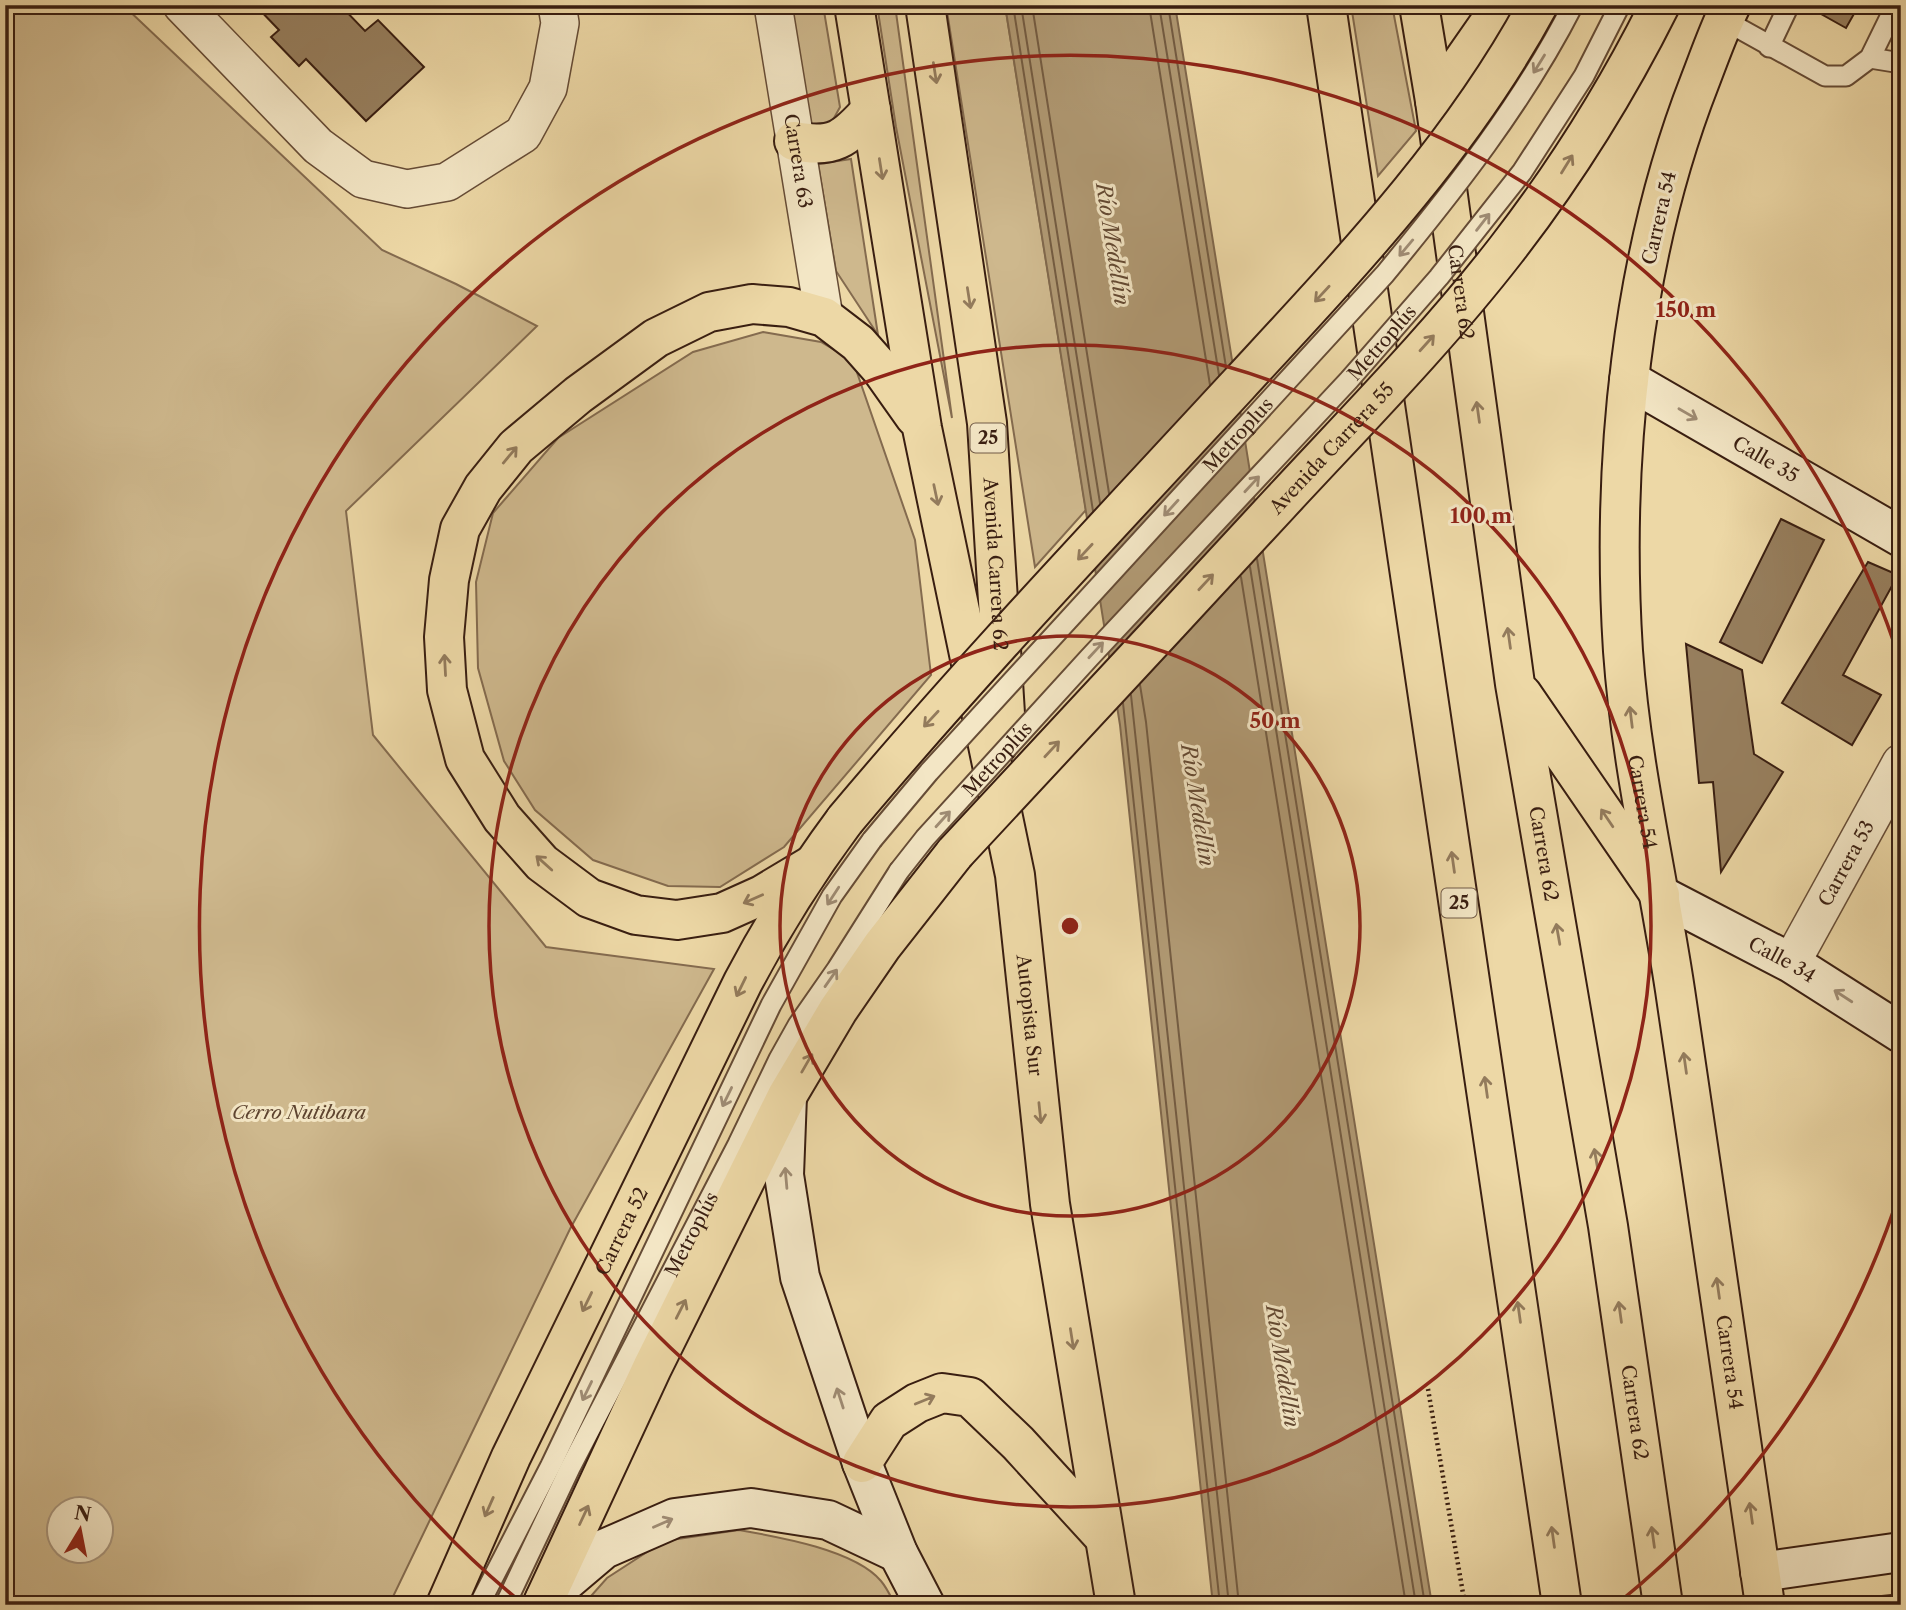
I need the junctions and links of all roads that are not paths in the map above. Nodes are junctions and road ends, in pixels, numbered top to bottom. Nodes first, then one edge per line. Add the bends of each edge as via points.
1 (182, 5) edge
2 (556, 5) edge
3 (773, 5) edge
4 (854, 5) edge
5 (925, 5) edge
6 (1326, 5) edge
7 (1419, 5) edge
8 (1502, 5) edge
9 (1538, 5) edge
10 (1573, 5) edge
11 (1620, 5) edge
12 (1660, 5) edge
13 (1790, 5) edge
14 (1896, 5) edge
15 (1728, 13) edge
16 (1769, 47) junction
17 (1870, 58) junction
18 (1901, 64) edge
19 (1435, 101) junction
20 (871, 110) junction
21 (794, 141) junction
22 (824, 317) junction
23 (1629, 380) junction
24 (922, 428) junction
25 (1901, 537) edge
26 (1515, 684) junction
27 (1901, 763) edge
28 (858, 830) junction
29 (812, 864) junction
30 (1016, 875) junction
31 (1660, 895) junction
32 (1791, 963) junction
33 (1901, 1033) edge
34 (787, 1096) junction
35 (862, 1463) junction
36 (1104, 1537) junction
37 (1901, 1552) edge
38 (898, 1553) junction
39 (1762, 1588) edge
40 (544, 1602) edge
41 (446, 1605) edge
42 (479, 1605) edge
43 (505, 1605) edge
44 (925, 1605) edge
45 (1116, 1605) edge
46 (1562, 1605) edge
47 (1663, 1605) edge

1 - 2 street via 318,146 363,179 407,188 447,182 523,135 548,88 560,23
3 - 21 street, Carrera 63
4 - 20 main road, 25
5 -> 30 main road, Avenida Carrera 62 / 25 via 988,423
46 -> 6 main road, 25
7 - 19 main road
8 - 19 main road
9 -> 28 main road, bridge via 1514,50 1461,128 1402,203 920,730
10 -> 28 lane, Metroplus, bridge via 1508,115 1457,187 1385,274 929,772
43 -> 11 lane, Metroplús, bridge via 570,1468 798,1024 899,871 1439,277 1522,172 1584,76
34 -> 12 main road, Avenida Carrera 55, bridge via 882,946 955,853 1363,414 1506,250 1610,97
13 - 16 lane
14 - 17 lane
15 - 16 lane
15 - 23 main road, Carrera 54 via 1679,134 1648,259
16 - 17 lane via 1825,76 1846,76
17 - 18 lane
26 -> 19 main road, Carrera 62
20 - 21 main road via 835,142
20 -> 24 main road, 25
21 - 22 street, Carrera 63
22 - 24 main road via 858,343 881,369
29 -> 22 main road via 722,913 677,920 636,915 589,898 542,863 502,818 465,759 447,690 444,637 460,529 483,488 516,447 656,338 709,312 752,304 789,307
23 -> 25 street, Calle 35
31 -> 23 main road, Carrera 54 via 1638,780 1623,652 1620,528
24 -> 30 main road, Autopista Sur / 25
31 -> 26 main road
47 -> 26 main road, Carrera 62 via 1608,1226
27 - 32 street, Carrera 53
28 - 29 main road, Carrera 52
28 -> 42 lane, Metroplús via 832,895 771,1005
29 -> 41 main road, Carrera 52 via 743,982 512,1457
30 -> 36 main road, Autopista Sur / 25 via 1049,1204
31 - 32 street, Calle 34
39 -> 31 main road, Carrera 54
33 -> 32 street, Calle 34
35 -> 34 street via 800,1277 784,1175
40 -> 34 main road via 652,1368
35 -> 36 main road via 889,1421 916,1403 942,1393 970,1397
35 - 38 street
36 - 45 main road, Autopista Sur / 25
37 - 39 street
40 -> 38 street via 604,1549 675,1518 751,1508 828,1520
38 - 44 street

